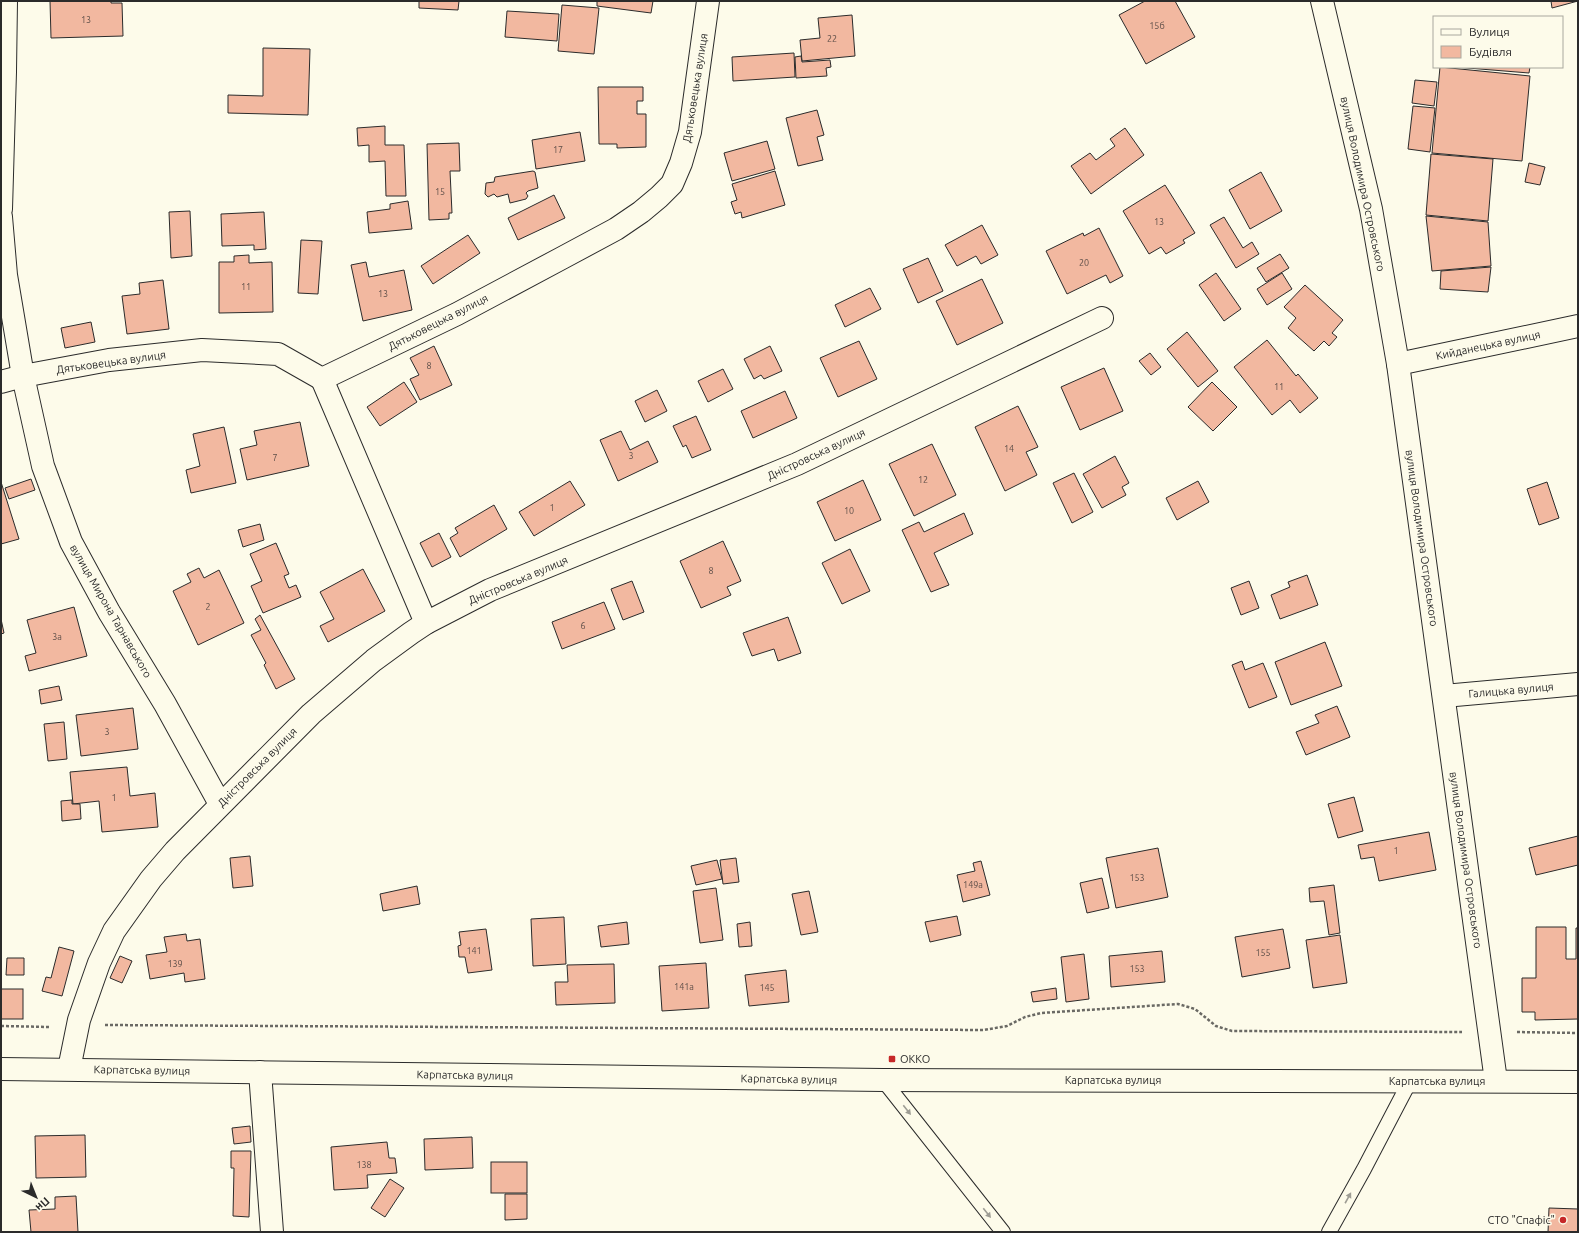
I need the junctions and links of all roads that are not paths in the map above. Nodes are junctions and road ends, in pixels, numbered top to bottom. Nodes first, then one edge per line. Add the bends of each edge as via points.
1 (6, 1) edge
2 (708, 1) edge
3 (1322, 1) edge
4 (1, 209) edge
5 (1, 217) edge
6 (1102, 318) dead end
7 (1578, 326) edge
8 (1398, 364) junction
9 (23, 376) junction
10 (322, 379) junction
11 (1, 382) edge
12 (426, 623) junction
13 (1578, 684) edge
14 (1444, 696) junction
15 (220, 804) junction
16 (1, 1069) edge
17 (69, 1069) junction
18 (260, 1072) junction
19 (883, 1080) junction
20 (1410, 1080) junction
21 (1496, 1081) junction
22 (1578, 1082) edge
23 (272, 1232) edge
24 (1003, 1232) edge
25 (1329, 1232) edge

1 - 4 street
2 - 10 street, Дятьковецька вулиця via 690,132 672,184 663,193 641,212 568,255 457,314
3 - 8 street, вулиця Володимира Островського via 1371,209
5 - 9 street, вулиця Мирона Тарнавського via 6,275
6 - 12 street, Дністровська вулиця via 797,464 490,590
7 - 8 street, Кийданецька вулиця
8 - 14 street, вулиця Володимира Островського
9 - 10 street, Дятьковецька вулиця via 109,360 202,350 278,354
9 - 11 street, Дятьковецька вулиця
9 - 15 street, вулиця Мирона Тарнавського via 43,466 71,542
10 - 12 street
12 - 15 street, Дністровська вулиця via 374,660 311,714
13 - 14 street, Галицька вулиця
14 - 21 street, вулиця Володимира Островського
15 - 17 street, Дністровська вулиця via 151,879 114,931 88,990 77,1027
16 - 17 street, Карпатська вулиця
17 - 18 street, Карпатська вулиця
18 - 19 street, Карпатська вулиця
18 - 23 street
19 - 20 street, Карпатська вулиця
19 -> 24 lane
20 - 21 street, Карпатська вулиця
25 -> 20 lane
21 - 22 street, Карпатська вулиця

